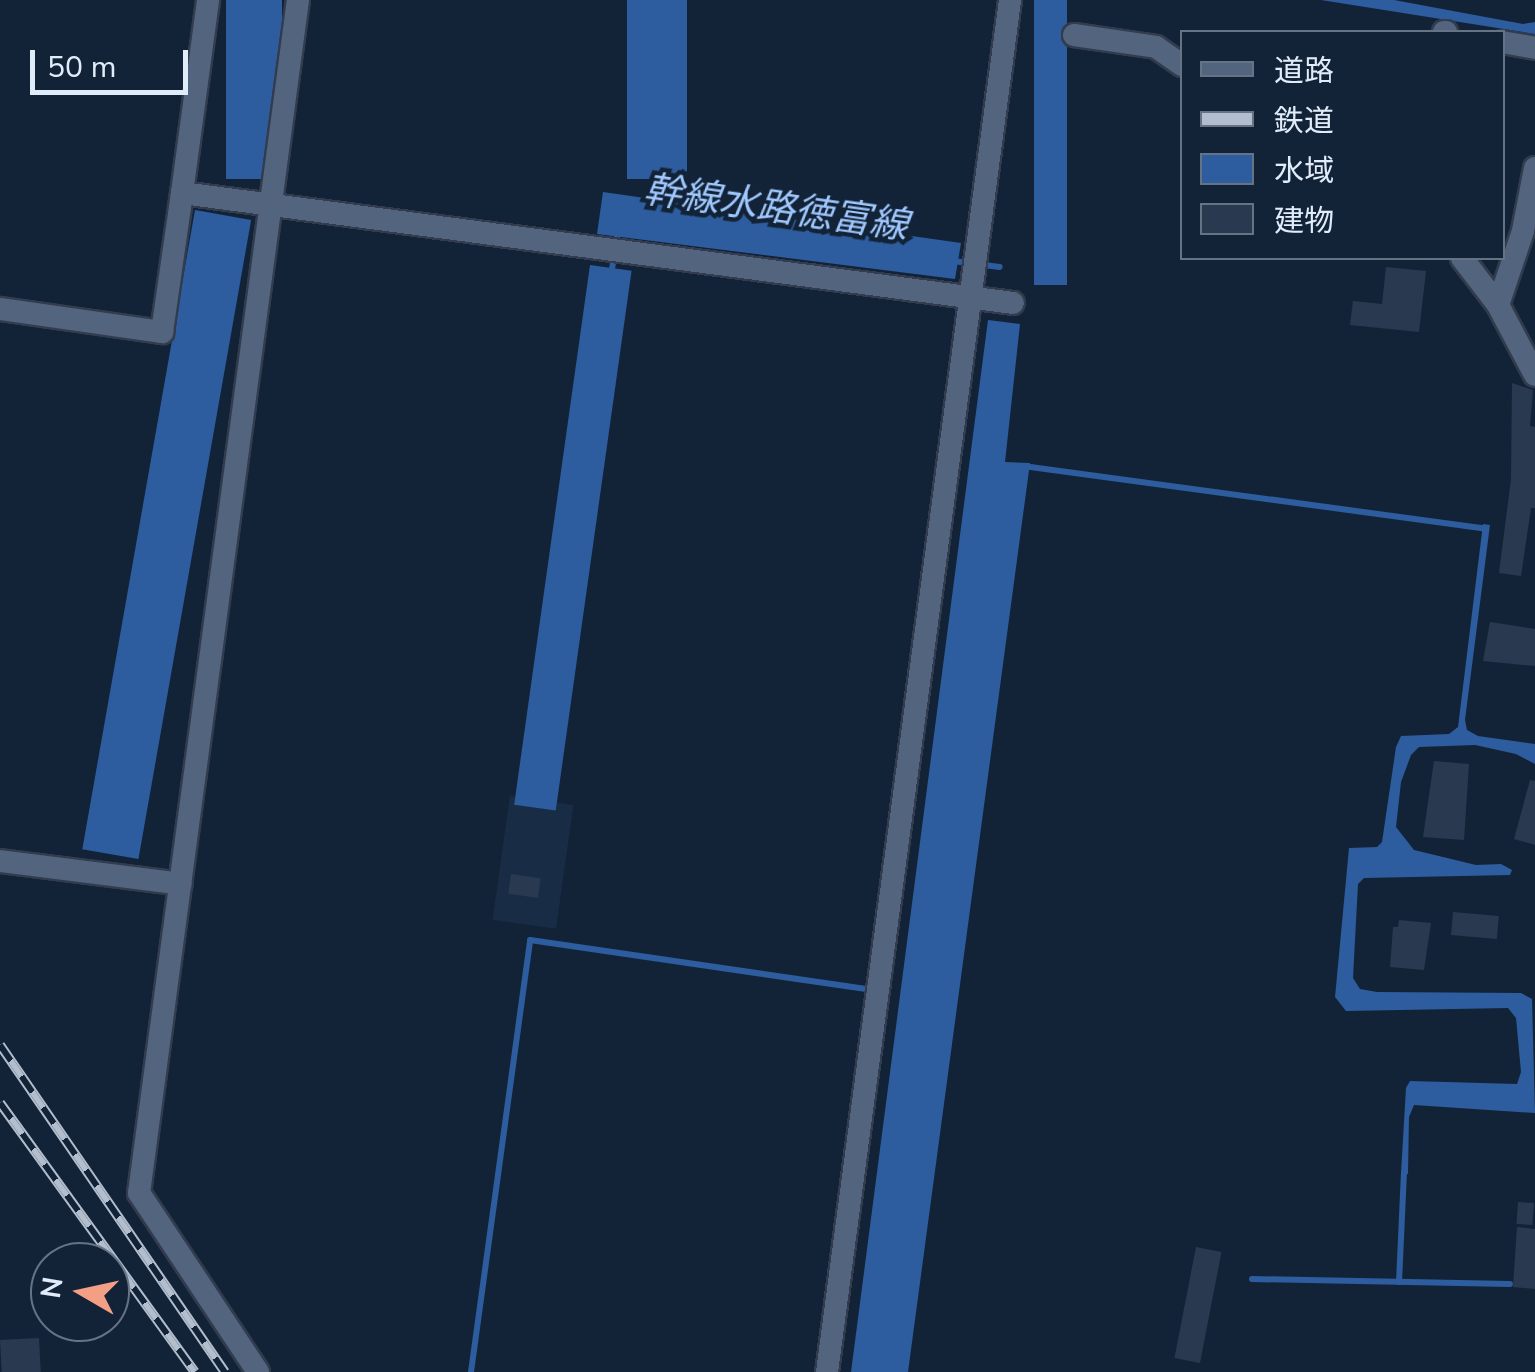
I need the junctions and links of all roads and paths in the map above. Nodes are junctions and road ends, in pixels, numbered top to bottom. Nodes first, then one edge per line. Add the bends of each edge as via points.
1 (208, 0) edge
2 (298, 0) edge
3 (1010, 0) edge
4 (1074, 35) dead end
5 (1505, 43) edge
6 (1535, 48) edge
7 (1180, 64) edge
8 (1535, 168) edge
9 (182, 193) junction
10 (272, 206) junction
11 (1521, 225) edge
12 (1464, 260) edge
13 (970, 287) junction
14 (1003, 302) dead end
15 (1498, 305) junction
16 (0, 308) edge
17 (1535, 375) edge
18 (0, 861) edge
19 (181, 884) junction
20 (258, 1372) edge
21 (827, 1372) edge

1 - 9 street
2 - 10 street
3 - 13 street
4 - 7 street via 1156,47
5 - 6 street
8 - 11 street
9 - 10 street
9 - 16 street via 162,332
10 - 13 street via 616,251
10 - 19 street
11 - 15 street
12 - 15 street
13 - 14 street
13 - 21 street
15 - 17 street
18 - 19 street
19 - 20 street via 139,1193

